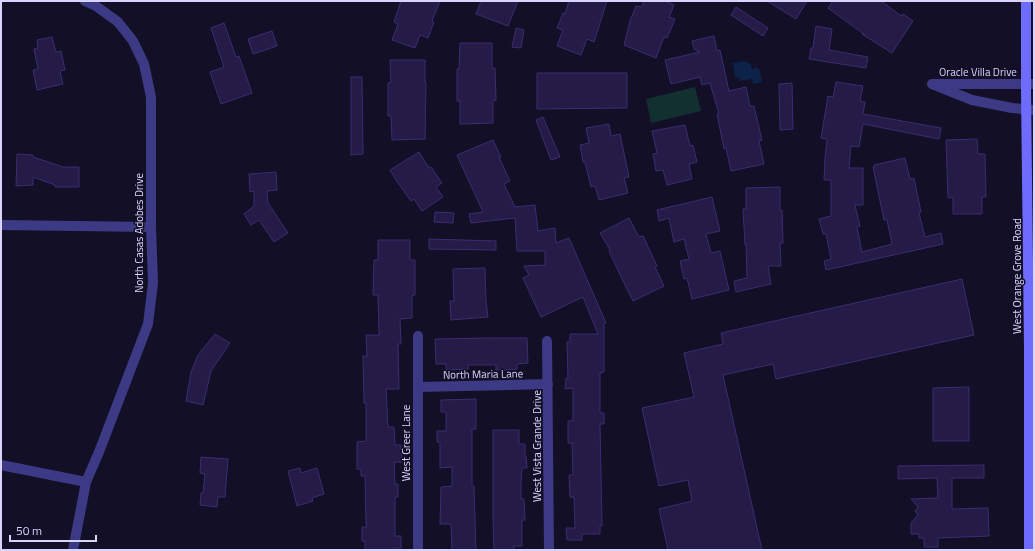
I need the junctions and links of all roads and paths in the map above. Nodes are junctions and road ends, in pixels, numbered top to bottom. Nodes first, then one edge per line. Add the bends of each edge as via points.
1 (85, 1) edge
2 (1026, 1) edge
3 (1034, 30) edge
4 (1030, 84) edge
5 (1030, 110) edge
6 (1, 225) edge
7 (151, 227) junction
8 (418, 336) dead end
9 (547, 341) dead end
10 (548, 384) junction
11 (418, 387) junction
12 (1, 465) edge
13 (86, 482) junction
14 (73, 550) edge
15 (418, 550) edge
16 (549, 550) edge
17 (1030, 550) edge

1 - 7 street, North Casas Adobes Drive via 118,22 133,41 144,64 151,97
2 - 3 main road, West Orange Grove Road
2 - 4 main road, West Orange Grove Road
4 - 5 main road, West Orange Grove Road
4 - 5 street, Oracle Villa Drive via 932,84 972,100
5 - 17 main road, West Orange Grove Road
6 - 7 street
7 - 13 street, North Casas Adobes Drive via 153,283 148,324
8 - 11 street, West Greer Lane
9 - 10 street, West Vista Grande Drive
10 - 11 street, North Maria Lane
10 - 16 street, West Vista Grande Drive
11 - 15 street, West Greer Lane
12 - 13 street
13 - 14 street, North Casas Adobes Drive

